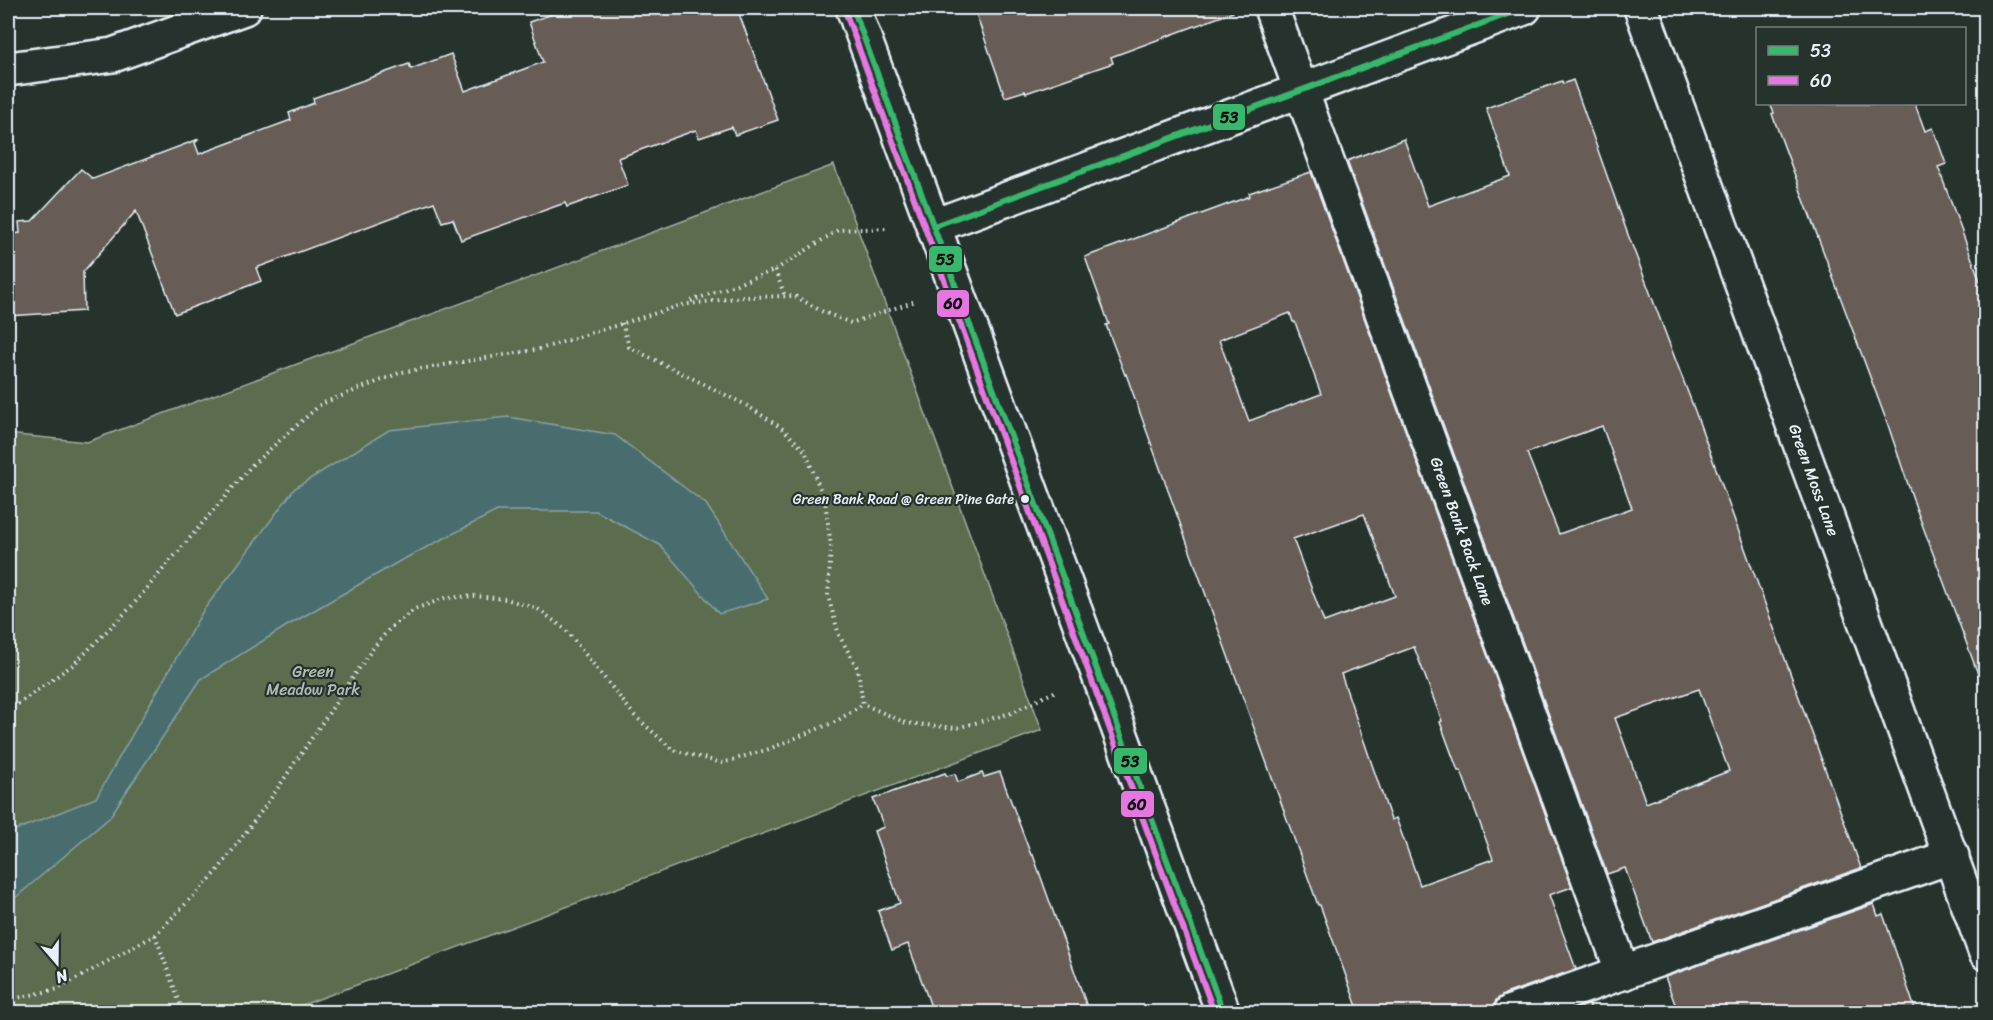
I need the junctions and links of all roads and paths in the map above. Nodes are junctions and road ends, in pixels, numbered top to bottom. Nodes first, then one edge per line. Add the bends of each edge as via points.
1 (244, 8) edge
2 (853, 8) edge
3 (1271, 8) edge
4 (1524, 8) edge
5 (1641, 8) edge
6 (8, 69) edge
7 (1301, 89) junction
8 (934, 226) junction
9 (775, 270) junction
10 (956, 287) junction
11 (784, 297) junction
12 (682, 305) junction
13 (622, 323) junction
14 (1098, 670) junction
15 (863, 704) junction
16 (8, 711) edge
17 (1952, 856) junction
18 (155, 935) junction
19 (1986, 953) edge
20 (1623, 973) junction
21 (8, 1000) edge
22 (183, 1012) edge
23 (1223, 1012) edge
24 (1511, 1012) edge

1 - 6 street via 112,55
2 - 8 street
3 - 7 street, Green Bank Back Lane
4 - 7 street
5 - 17 street, Green Moss Lane
7 - 8 street
7 - 20 street, Green Bank Back Lane
8 - 9 path via 838,230
8 - 10 street
9 - 11 path
9 - 12 path
10 - 11 path via 851,323 795,296
10 - 14 street
11 - 12 path via 743,297
12 - 13 path
13 - 15 path via 629,347 746,405 783,429 805,451 825,501 831,546 828,596 839,635 858,669
13 - 16 path via 540,349 402,372 321,404 252,465 131,607 74,664
14 - 15 path via 1011,713 957,728 906,723
14 - 23 street
15 - 18 path via 837,721 722,763 673,750 635,716 565,629 538,609 506,599 445,598 415,609 391,627 215,874
17 - 19 street, Green Moss Lane
17 - 20 street
18 - 21 path via 58,989
18 - 22 path
20 - 24 street

